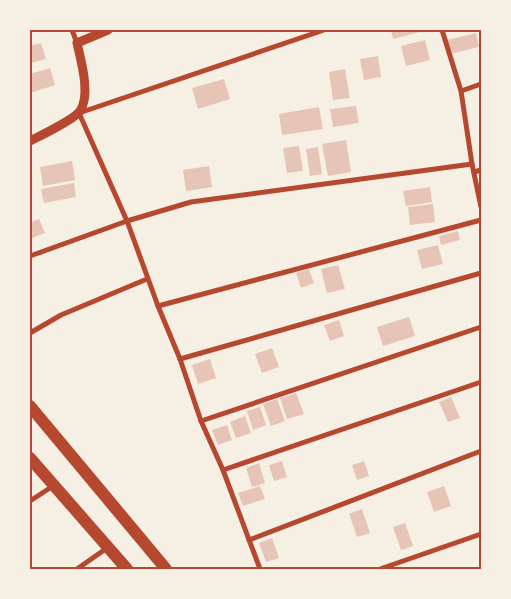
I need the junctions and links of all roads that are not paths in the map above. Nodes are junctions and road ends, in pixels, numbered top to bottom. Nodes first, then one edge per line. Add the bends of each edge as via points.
1 (72, 30) edge
2 (108, 30) edge
3 (324, 30) edge
4 (442, 30) edge
5 (78, 43) junction
6 (481, 84) edge
7 (461, 91) junction
8 (79, 113) junction
9 (30, 141) edge
10 (472, 164) junction
11 (481, 170) edge
12 (474, 172) junction
13 (481, 207) edge
14 (481, 220) edge
15 (127, 221) junction
16 (30, 256) edge
17 (481, 273) edge
18 (148, 279) junction
19 (158, 306) junction
20 (481, 327) edge
21 (30, 333) edge
22 (180, 359) junction
23 (481, 382) edge
24 (30, 406) edge
25 (202, 421) junction
26 (481, 451) edge
27 (30, 458) edge
28 (223, 470) junction
29 (53, 486) junction
30 (30, 500) edge
31 (481, 534) edge
32 (249, 540) junction
33 (108, 547) junction
34 (77, 569) edge
35 (127, 569) edge
36 (166, 569) edge
37 (260, 569) edge
38 (380, 569) edge

1 - 5 street
2 - 5 street
3 - 8 street
4 - 7 street
5 - 8 street via 84,86 84,102
6 - 7 street
7 - 10 street
8 - 9 street
8 - 15 street
10 - 12 street
10 - 15 street via 190,202
11 - 12 street
12 - 13 street
14 - 19 street
15 - 16 street
15 - 18 street
17 - 22 street
18 - 19 street
18 - 21 street via 61,314
19 - 22 street
20 - 25 street
22 - 25 street
23 - 28 street
24 - 36 main road
25 - 28 street
26 - 32 street
27 - 29 main road
28 - 32 street
29 - 30 street
29 - 33 main road
31 - 38 street
32 - 37 street
33 - 34 street
33 - 35 main road

